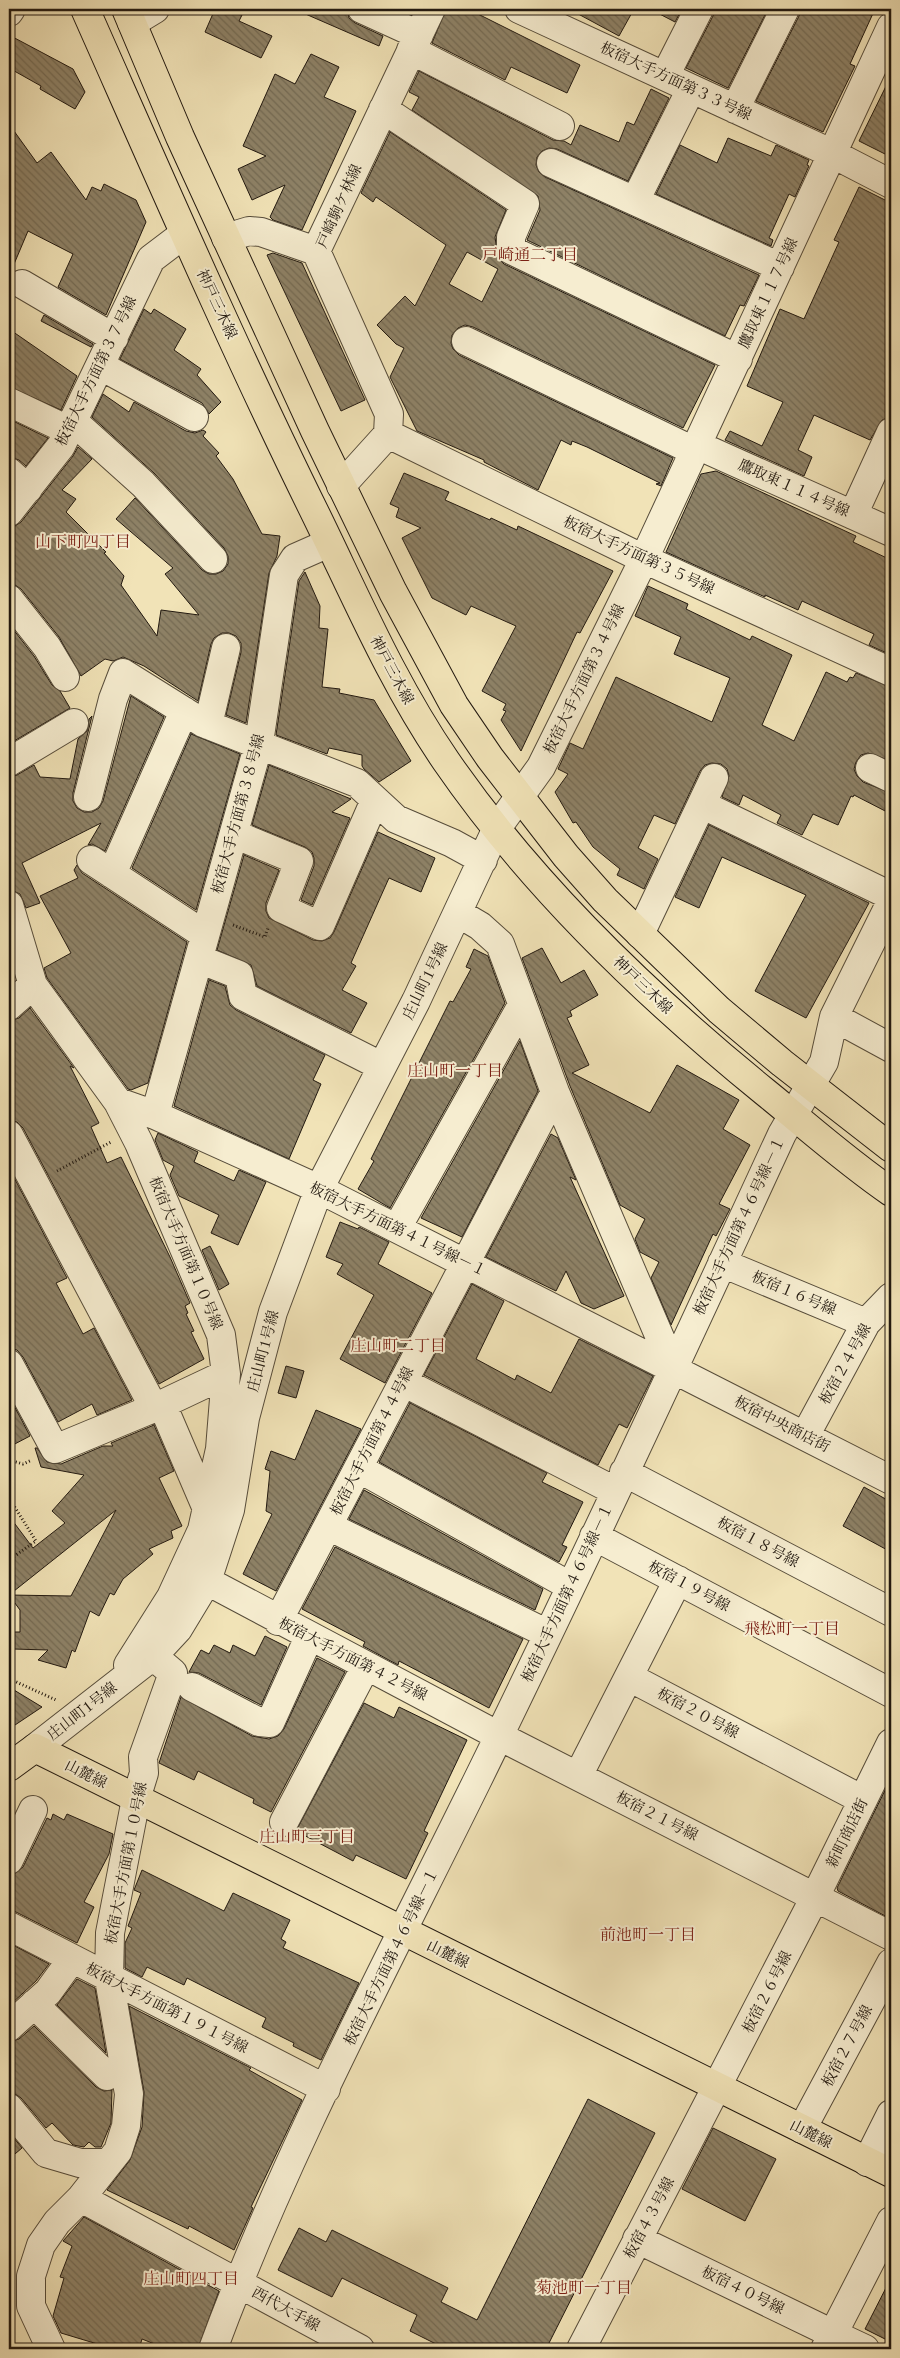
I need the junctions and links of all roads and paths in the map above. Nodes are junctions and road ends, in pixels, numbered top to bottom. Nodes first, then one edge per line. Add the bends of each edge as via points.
1 (11, 9) edge
2 (85, 9) edge
3 (155, 9) edge
4 (362, 9) edge
5 (431, 9) edge
6 (519, 9) edge
7 (699, 9) edge
8 (785, 9) edge
9 (882, 9) edge
10 (9, 12) edge
11 (891, 14) edge
12 (129, 16) edge
13 (891, 27) edge
14 (415, 42) junction
15 (665, 76) junction
16 (691, 89) junction
17 (383, 109) junction
18 (735, 109) junction
19 (560, 126) dead end
20 (833, 154) junction
21 (551, 163) dead end
22 (891, 184) edge
23 (635, 201) junction
24 (184, 234) junction
25 (226, 238) junction
26 (316, 251) junction
27 (780, 267) junction
28 (22, 284) dead end
29 (114, 338) junction
30 (466, 341) dead end
31 (738, 359) junction
32 (101, 366) junction
33 (9, 402) edge
34 (194, 416) dead end
35 (72, 426) junction
36 (891, 432) edge
37 (388, 434) junction
38 (696, 448) junction
39 (18, 480) edge
40 (341, 486) junction
41 (9, 512) edge
42 (853, 515) junction
43 (891, 532) edge
44 (329, 543) junction
45 (213, 559) dead end
46 (644, 559) junction
47 (9, 599) edge
48 (226, 648) dead end
49 (891, 672) edge
50 (65, 677) dead end
51 (184, 711) junction
52 (74, 723) dead end
53 (208, 725) junction
54 (259, 743) junction
55 (9, 762) edge
56 (714, 778) dead end
57 (520, 796) junction
58 (88, 797) dead end
59 (375, 800) junction
60 (703, 805) junction
61 (497, 828) junction
62 (234, 834) junction
63 (483, 860) junction
64 (891, 896) edge
65 (891, 902) edge
66 (9, 905) edge
67 (281, 908) junction
68 (458, 913) junction
69 (640, 934) junction
70 (205, 937) junction
71 (33, 985) junction
72 (522, 1005) junction
73 (9, 1006) edge
74 (834, 1018) junction
75 (891, 1048) edge
76 (381, 1066) junction
77 (812, 1084) junction
78 (555, 1092) junction
79 (118, 1102) junction
80 (158, 1104) dead end
81 (793, 1116) junction
82 (9, 1136) edge
83 (108, 1144) dead end
84 (891, 1148) edge
85 (52, 1173) dead end
86 (319, 1190) junction
87 (891, 1192) edge
88 (397, 1228) junction
89 (465, 1262) junction
90 (722, 1263) junction
91 (891, 1297) edge
92 (866, 1323) junction
93 (9, 1364) edge
94 (673, 1368) junction
95 (226, 1374) junction
96 (403, 1382) junction
97 (158, 1406) junction
98 (805, 1436) junction
99 (9, 1460) edge
100 (23, 1464) dead end
101 (358, 1468) junction
102 (891, 1480) edge
103 (620, 1481) junction
104 (9, 1498) edge
105 (207, 1509) junction
106 (328, 1526) junction
107 (594, 1536) junction
108 (9, 1560) edge
109 (678, 1580) junction
110 (207, 1582) junction
111 (570, 1586) junction
112 (891, 1612) edge
113 (278, 1621) junction
114 (548, 1634) junction
115 (309, 1637) junction
116 (152, 1656) junction
117 (366, 1666) junction
118 (9, 1675) edge
119 (629, 1677) junction
120 (10, 1681) edge
121 (118, 1682) junction
122 (192, 1686) dead end
123 (891, 1693) edge
124 (58, 1702) dead end
125 (499, 1736) junction
126 (891, 1743) edge
127 (35, 1748) junction
128 (9, 1766) edge
129 (578, 1776) junction
130 (136, 1799) junction
131 (863, 1800) junction
132 (33, 1810) dead end
133 (284, 1822) dead end
134 (9, 1860) edge
135 (815, 1897) junction
136 (9, 1926) edge
137 (404, 1931) junction
138 (891, 1936) edge
139 (72, 1959) junction
140 (891, 1963) edge
141 (109, 1979) junction
142 (34, 2004) junction
143 (9, 2027) edge
144 (107, 2076) dead end
145 (718, 2087) junction
146 (326, 2089) junction
147 (9, 2108) edge
148 (891, 2114) edge
149 (802, 2129) junction
150 (867, 2162) junction
151 (108, 2163) junction
152 (891, 2173) edge
153 (81, 2198) junction
154 (891, 2221) edge
155 (637, 2239) junction
156 (238, 2283) junction
157 (829, 2341) edge
158 (51, 2349) edge
159 (213, 2349) edge
160 (360, 2349) edge
161 (582, 2349) edge
162 (865, 2349) edge

1 - 10 street
2 - 24 main road, 神戸三木線
3 - 12 street
4 - 14 street
5 - 14 street, 戸崎駒ケ林線
6 - 15 street, 板宿大手方面第３３号線
7 - 15 street
8 - 18 street
9 - 11 street
12 - 25 main road
13 - 20 street, 鷹取東１１７号線
14 - 17 street, 戸崎駒ケ林線
14 - 19 street
15 - 16 street, 板宿大手方面第３３号線
16 - 18 street, 板宿大手方面第３３号線
16 - 23 street
17 - 26 street, 戸崎駒ケ林線
17 - 31 street via 525,204 511,238 510,250
18 - 20 street, 板宿大手方面第３３号線
20 - 22 street, 板宿大手方面第３３号線
20 - 27 street, 鷹取東１１７号線
21 - 23 street
23 - 27 street
24 - 29 street, 板宿大手方面第３７号線 via 151,259
24 - 44 main road, 神戸三木線
25 - 26 street via 249,230
25 - 40 main road
26 - 37 street, 戸崎駒ケ林線 via 389,414
27 - 31 street, 鷹取東１１７号線
28 - 29 street
29 - 32 street, 板宿大手方面第３７号線
30 - 38 street, 鷹取東１１４号線
31 - 38 street, 鷹取東１１７号線
32 - 34 street
32 - 35 street, 板宿大手方面第３７号線
33 - 35 street
35 - 39 street, 板宿大手方面第３７号線 via 61,446
35 - 45 street via 144,484
36 - 42 street
37 - 40 street
37 - 46 street, 板宿大手方面第３５号線
38 - 42 street, 鷹取東１１４号線
38 - 46 street, 鷹取東１１７号線
39 - 41 street, 板宿大手方面第３７号線
40 - 57 main road via 434,670 482,747
42 - 43 street, 鷹取東１１４号線
44 - 54 street, 板宿大手方面第３８号線 via 295,558 284,575
44 - 61 main road, 神戸三木線 via 400,688 447,762
46 - 49 street, 板宿大手方面第３５号線
46 - 57 street, 板宿大手方面第３４号線 via 541,767
47 - 50 street via 46,646
48 - 53 street
51 - 53 street
51 - 58 street via 123,673 113,699
51 - 70 street via 101,867
52 - 55 street
53 - 54 street
54 - 59 street via 357,783
54 - 62 street, 板宿大手方面第３８号線
56 - 60 street
57 - 61 street, 板宿大手方面第３４号線
57 - 69 main road via 571,862
59 - 63 street via 396,820
59 - 67 street via 320,926
60 - 64 street
60 - 69 street
61 - 63 street, 板宿大手方面第３４号線
61 - 81 main road, 神戸三木線 via 558,900 634,977 686,1026
62 - 67 street via 299,861
62 - 70 street, 板宿大手方面第３８号線
63 - 68 street, 庄山町1号線
65 - 74 street, 板宿大手方面第４６号線－１
66 - 71 street, 板宿大手方面第１０号線
67 - 70 path via 274,911 265,937
68 - 72 street via 480,926 500,944
68 - 76 street, 庄山町1号線
69 - 77 main road via 718,1010
70 - 76 street via 240,975 243,996
70 - 80 street, 板宿大手方面第３８号線
71 - 73 street
71 - 79 street, 板宿大手方面第１０号線
72 - 78 street
72 - 88 street
74 - 75 street
74 - 77 street, 板宿大手方面第４６号線－１ via 824,1062
76 - 86 street, 庄山町1号線
77 - 81 street, 板宿大手方面第４６号線－１
77 - 84 main road
78 - 89 street, 板宿大手方面第４４号線
78 - 94 street
79 - 86 street, 板宿大手方面第４１号線－１ via 155,1115
79 - 95 street, 板宿大手方面第１０号線 via 139,1143 221,1335
81 - 87 main road, 神戸三木線
81 - 90 street, 板宿大手方面第４６号線－１
82 - 97 street
83 - 85 path
86 - 88 street, 板宿大手方面第４１号線－１
86 - 110 street, 庄山町1号線 via 273,1312 246,1418 230,1510
88 - 89 street, 板宿大手方面第４１号線－１
89 - 94 street, 板宿大手方面第４１号線－１
89 - 96 street, 板宿大手方面第４４号線
90 - 92 street, 板宿１６号線
90 - 94 street, 板宿大手方面第４６号線－１
91 - 92 street, 板宿２４号線
92 - 98 street, 板宿２４号線
93 - 97 street via 54,1449
94 - 98 street, 板宿中央商店街
94 - 103 street, 板宿大手方面第４６号線－１
95 - 97 street
95 - 105 street, 板宿大手方面第１０号線 via 220,1450
96 - 101 street, 板宿大手方面第４４号線
96 - 103 street, 板宿１８号線
97 - 105 street
98 - 102 street, 板宿中央商店街
99 - 100 path
101 - 106 street, 板宿大手方面第４４号線
101 - 111 street
103 - 107 street, 板宿大手方面第４６号線－１
103 - 112 street, 板宿１８号線
104 - 108 path via 36,1541
105 - 121 street, 板宿大手方面第１０号線 via 202,1530 171,1597
106 - 113 street, 板宿大手方面第４４号線
106 - 114 street
107 - 109 street, 板宿１９号線
107 - 111 street, 板宿大手方面第４６号線－１
109 - 119 street
109 - 123 street, 板宿１９号線
110 - 113 street, 板宿大手方面第４２号線
110 - 116 street, 庄山町1号線 via 178,1629
111 - 114 street, 板宿大手方面第４６号線－１
113 - 115 street, 板宿大手方面第４２号線
114 - 125 street, 板宿大手方面第４６号線－１
115 - 117 street, 板宿大手方面第４２号線
115 - 122 street via 270,1723 260,1722
116 - 121 street, 庄山町1号線
116 - 130 street, 板宿大手方面第１０号線 via 173,1672 143,1757 144,1773
117 - 125 street, 板宿大手方面第４２号線
117 - 133 street
118 - 120 path
119 - 129 street
119 - 131 street, 板宿２０号線
120 - 124 path
121 - 127 street, 庄山町1号線
125 - 129 street, 板宿２１号線
125 - 137 street, 板宿大手方面第４６号線－１
126 - 131 street, 新町商店街
127 - 128 main road
127 - 130 main road, 山麓線
129 - 135 street, 板宿２１号線
130 - 137 main road, 山麓線
130 - 141 street, 板宿大手方面第１０号線 via 110,1933
131 - 135 street, 新町商店街
132 - 134 street
135 - 138 street, 板宿２１号線
135 - 145 street, 板宿２６号線
136 - 139 street, 板宿大手方面第１９１号線
137 - 145 main road, 山麓線
137 - 146 street, 板宿大手方面第４６号線－１
139 - 141 street, 板宿大手方面第１９１号線
139 - 142 street via 48,1992
140 - 149 street, 板宿２７号線
141 - 146 street, 板宿大手方面第１９１号線
141 - 151 street, 板宿大手方面第１０号線 via 129,2094 126,2126 118,2151
142 - 143 street
142 - 144 street
145 - 149 main road, 山麓線
145 - 155 street, 板宿４３号線
146 - 156 street, 板宿大手方面第４６号線－１
147 - 151 street via 46,2153 80,2163
148 - 150 street
149 - 150 main road, 山麓線
150 - 152 main road, 山麓線
151 - 153 street, 板宿大手方面第１０号線
153 - 156 street, 西代大手線
153 - 158 street, 板宿大手方面第１０号線 via 41,2245 31,2276 31,2306
154 - 157 street
155 - 157 street, 板宿４０号線
155 - 161 street, 板宿４３号線
156 - 159 street, 板宿大手方面第４６号線－１
156 - 160 street, 西代大手線
157 - 162 street, 板宿４０号線

